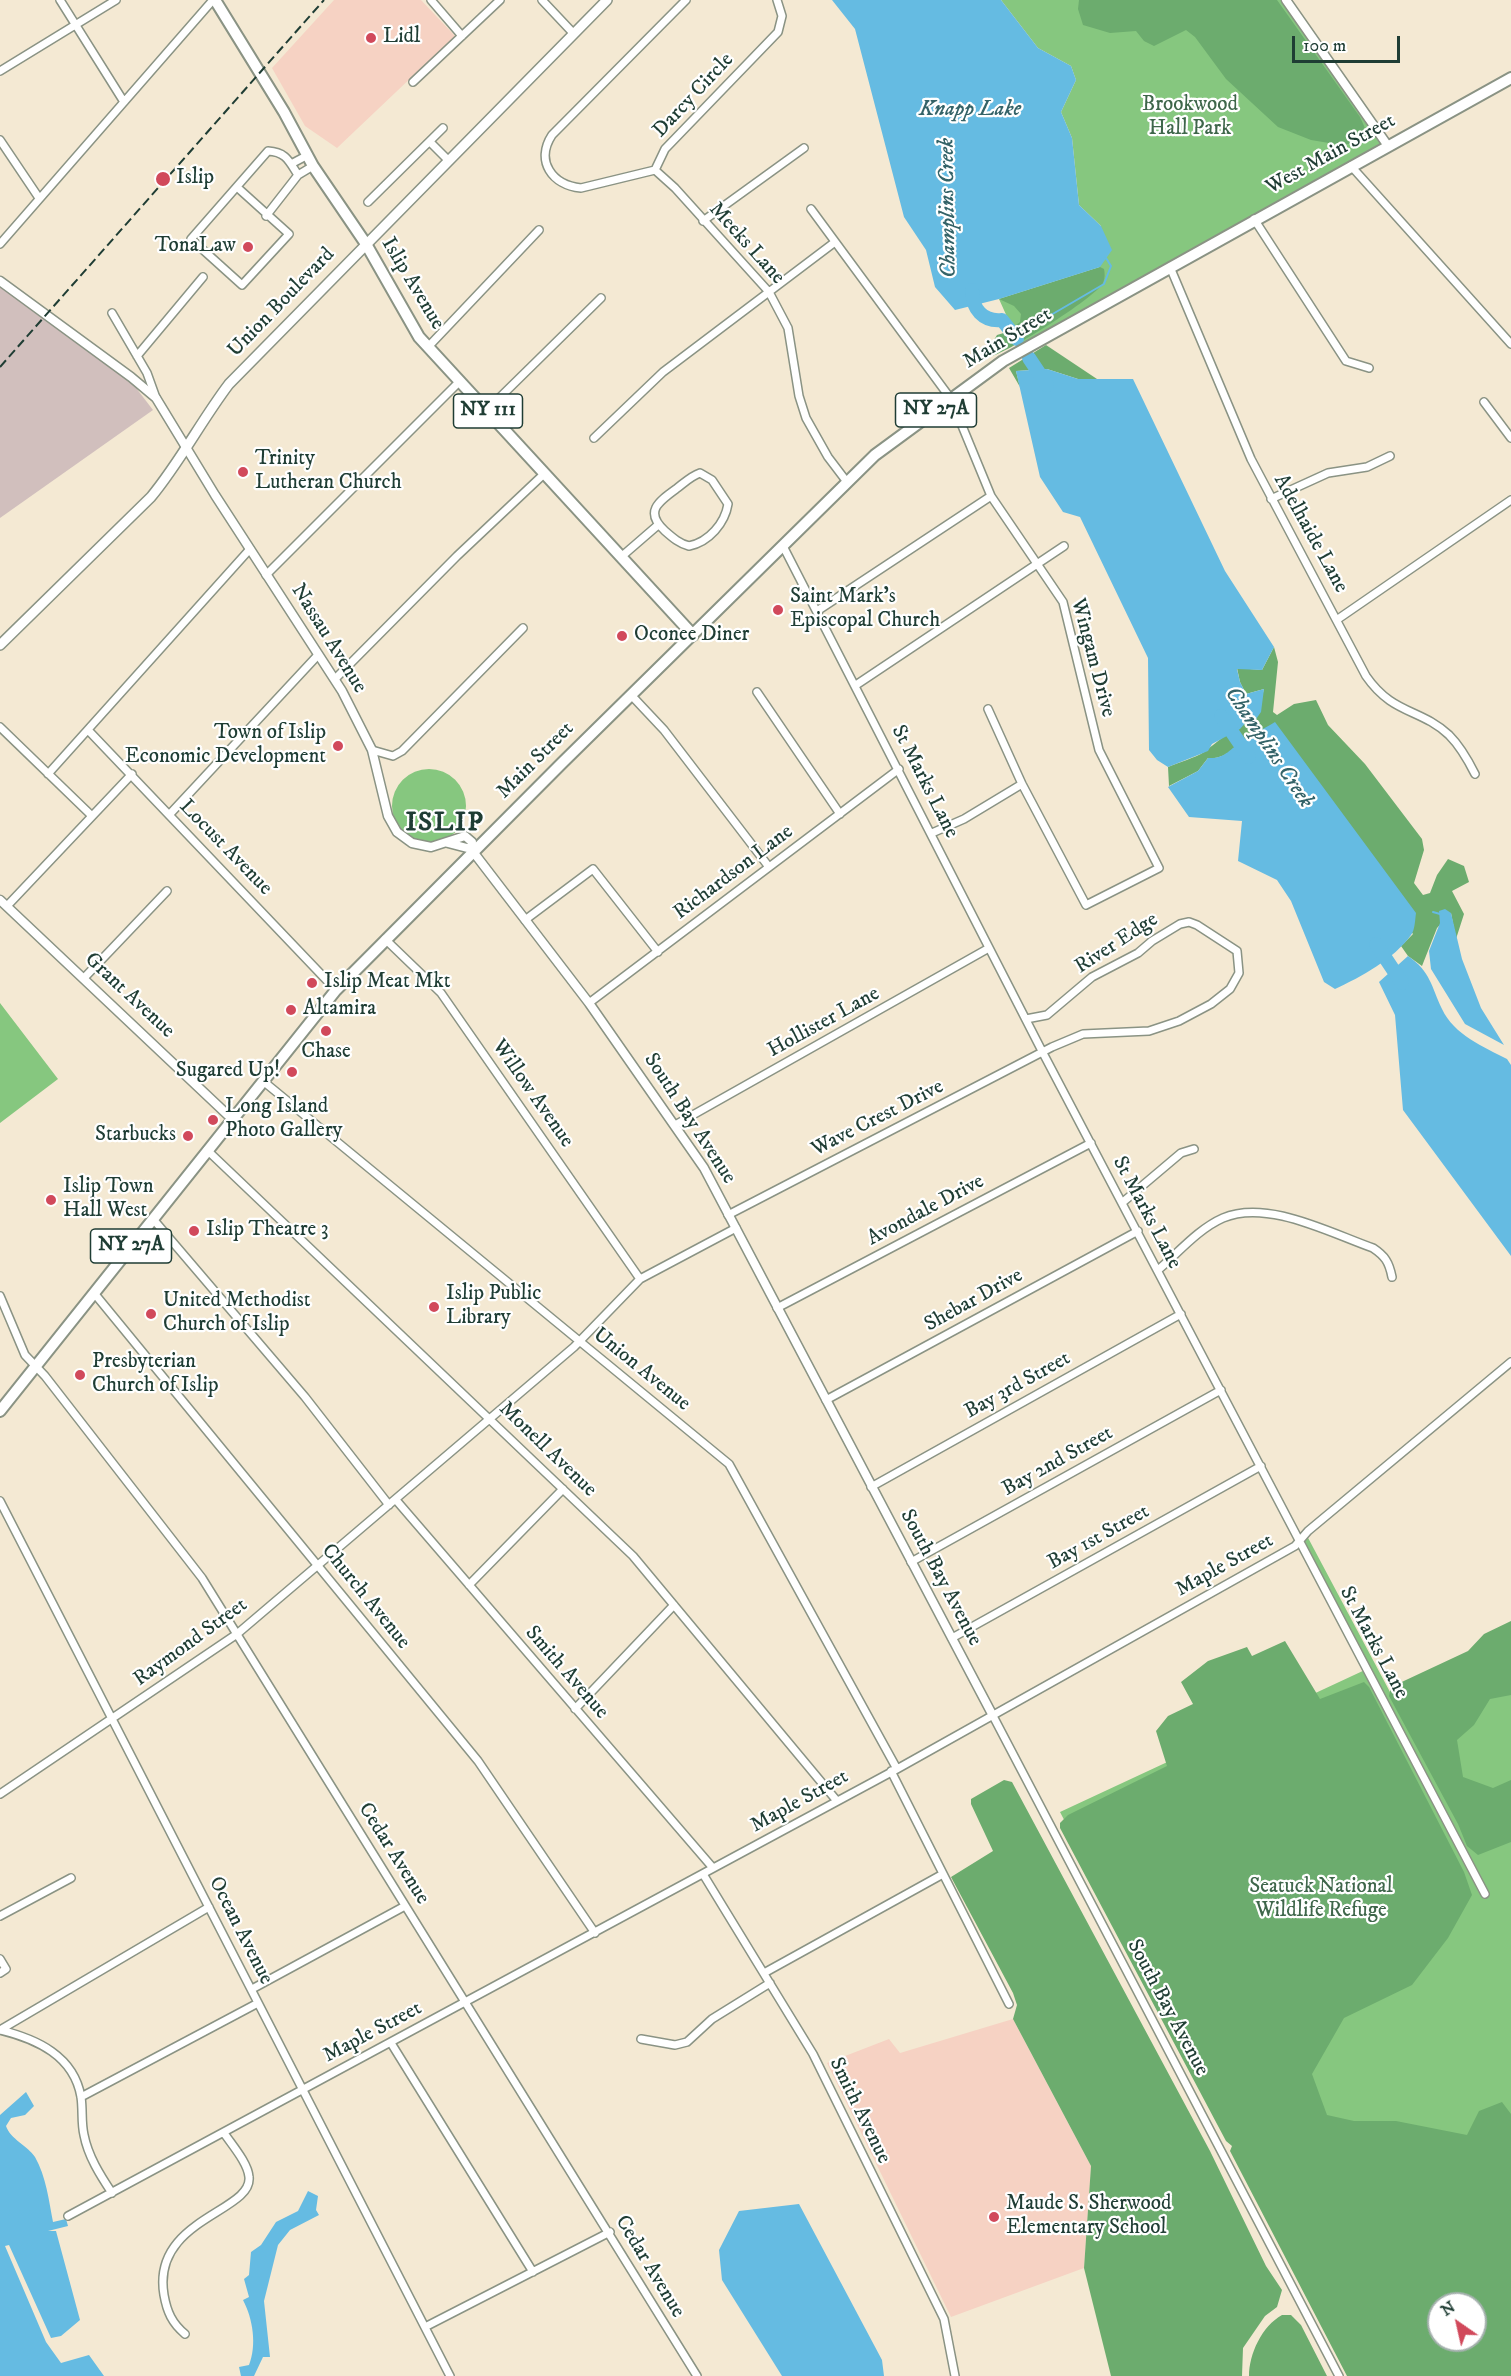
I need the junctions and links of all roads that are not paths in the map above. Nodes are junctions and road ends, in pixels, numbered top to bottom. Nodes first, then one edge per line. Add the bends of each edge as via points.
1 (60, 0) edge
2 (116, 0) edge
3 (214, 0) edge
4 (431, 0) edge
5 (500, 0) edge
6 (542, 0) edge
7 (607, 0) edge
8 (686, 0) edge
9 (777, 0) edge
10 (1286, 0) edge
11 (75, 25) junction
12 (574, 34) junction
13 (462, 36) junction
14 (0, 71) edge
15 (1511, 78) edge
16 (413, 82) dead end
17 (124, 102) junction
18 (443, 128) dead end
19 (0, 140) edge
20 (430, 142) junction
21 (1388, 146) junction
22 (804, 148) dead end
23 (308, 155) junction
24 (449, 161) junction
25 (291, 164) junction
26 (313, 166) junction
27 (1351, 166) junction
28 (655, 170) junction
29 (298, 175) junction
30 (238, 188) junction
31 (39, 198) junction
32 (368, 202) dead end
33 (811, 209) dead end
34 (266, 216) junction
35 (1254, 219) junction
36 (703, 220) junction
37 (539, 230) dead end
38 (835, 242) junction
39 (0, 244) edge
40 (366, 244) junction
41 (1170, 267) junction
42 (203, 277) dead end
43 (0, 281) edge
44 (769, 292) junction
45 (601, 298) dead end
46 (112, 313) dead end
47 (1511, 344) edge
48 (428, 347) junction
49 (136, 356) junction
50 (143, 366) junction
51 (1369, 368) dead end
52 (131, 377) junction
53 (460, 381) junction
54 (156, 398) junction
55 (951, 399) junction
56 (1484, 402) dead end
57 (487, 410) junction
58 (1508, 428) edge
59 (594, 438) dead end
60 (1511, 438) edge
61 (186, 448) junction
62 (1390, 456) dead end
63 (545, 473) junction
64 (847, 482) junction
65 (991, 496) junction
66 (1271, 499) junction
67 (1511, 500) edge
68 (658, 525) junction
69 (783, 546) junction
70 (1064, 546) dead end
71 (250, 549) junction
72 (621, 557) junction
73 (1037, 566) junction
74 (266, 575) junction
75 (817, 611) junction
76 (1338, 619) junction
77 (523, 628) dead end
78 (693, 635) junction
79 (0, 645) edge
80 (318, 655) junction
81 (335, 679) junction
82 (856, 685) junction
83 (757, 692) dead end
84 (632, 696) junction
85 (988, 709) dead end
86 (0, 727) edge
87 (88, 730) junction
88 (372, 750) junction
89 (899, 769) junction
90 (48, 774) junction
91 (132, 774) junction
92 (1476, 774) dead end
93 (1022, 784) junction
94 (840, 814) junction
95 (169, 815) junction
96 (92, 816) junction
97 (932, 833) junction
98 (472, 850) junction
99 (770, 867) junction
100 (167, 891) dead end
101 (3, 903) edge
102 (525, 920) junction
103 (385, 938) junction
104 (989, 948) junction
105 (658, 952) junction
106 (84, 978) junction
107 (336, 990) junction
108 (589, 1003) junction
109 (1026, 1019) junction
110 (1043, 1053) junction
111 (263, 1082) junction
112 (232, 1119) junction
113 (675, 1125) junction
114 (1091, 1143) junction
115 (207, 1149) junction
116 (1194, 1149) dead end
117 (1123, 1202) junction
118 (728, 1215) junction
119 (153, 1219) junction
120 (736, 1228) junction
121 (1138, 1231) junction
122 (1158, 1270) junction
123 (1392, 1277) dead end
124 (640, 1279) junction
125 (94, 1293) junction
126 (0, 1296) edge
127 (777, 1308) junction
128 (1181, 1314) junction
129 (580, 1341) junction
130 (1511, 1362) edge
131 (36, 1367) junction
132 (1221, 1390) junction
133 (826, 1400) junction
134 (0, 1411) edge
135 (491, 1419) junction
136 (1261, 1466) junction
137 (871, 1487) junction
138 (563, 1489) junction
139 (0, 1501) edge
140 (392, 1502) junction
141 (1300, 1540) junction
142 (911, 1562) junction
143 (318, 1565) junction
144 (469, 1586) junction
145 (674, 1605) junction
146 (237, 1634) junction
147 (952, 1638) junction
148 (575, 1709) junction
149 (992, 1714) junction
150 (113, 1719) junction
151 (894, 1770) junction
152 (0, 1794) edge
153 (837, 1801) junction
154 (713, 1868) junction
155 (703, 1874) junction
156 (943, 1874) junction
157 (71, 1878) dead end
158 (1485, 1894) dead end
159 (405, 1906) junction
160 (209, 1907) junction
161 (0, 1916) edge
162 (595, 1933) junction
163 (0, 1959) edge
164 (3, 1971) edge
165 (764, 1973) junction
166 (770, 1983) junction
167 (252, 1989) junction
168 (465, 2002) junction
169 (258, 2003) junction
170 (1009, 2004) dead end
171 (0, 2030) edge
172 (641, 2039) dead end
173 (390, 2043) junction
174 (303, 2090) junction
175 (81, 2097) junction
176 (224, 2133) junction
177 (112, 2193) junction
178 (68, 2216) dead end
179 (609, 2232) junction
180 (533, 2272) junction
181 (424, 2327) junction
182 (185, 2334) dead end
183 (450, 2376) edge
184 (697, 2376) edge
185 (955, 2376) edge
186 (1339, 2376) edge

1 - 11 street
2 - 11 street
3 - 17 street
3 - 23 main road, Islip Avenue / NY 111
4 - 13 street
5 - 13 street
6 - 12 street
7 - 12 main road, Union Boulevard
8 - 28 street, Darcy Circle via 552,135 544,152 544,162 552,176 570,187
9 - 28 street, Darcy Circle via 782,16 778,32 665,149
10 - 21 street
11 - 14 street
11 - 17 street
12 - 24 main road, Union Boulevard
13 - 16 street
15 - 21 main road, West Main Street / NY 27A
17 - 31 street
18 - 20 street
19 - 31 street
20 - 24 street
20 - 32 street
21 - 27 main road, West Main Street / NY 27A
22 - 36 street
23 - 25 street
23 - 26 main road, Islip Avenue / NY 111
24 - 40 main road, Union Boulevard
25 - 29 street
25 - 30 street via 280,152 268,151
26 - 29 street
26 - 40 main road, Islip Avenue / NY 111
27 - 35 main road, West Main Street / NY 27A
27 - 47 street
28 - 36 street, Meeks Lane
29 - 34 street
30 - 34 street
30 - 34 street via 191,239 242,285 289,234
31 - 39 street
33 - 38 street, Wingam Drive
35 - 41 main road, West Main Street / NY 27A
35 - 51 street via 1346,361
36 - 44 street, Meeks Lane
37 - 48 street
38 - 44 street
38 - 55 street, Wingam Drive
40 - 48 main road, Islip Avenue / NY 111
40 - 61 main road, Union Boulevard via 229,384
41 - 55 main road, Main Street / NY 27A via 1003,361
41 - 66 street, Adelhaide Lane
42 - 49 street
43 - 52 street, Nassau Avenue
44 - 59 street via 663,372
44 - 64 street, Meeks Lane via 788,328 800,400 807,418
45 - 57 street
46 - 49 street, Nassau Avenue
48 - 53 main road, Islip Avenue / NY 111
49 - 50 street, Nassau Avenue
50 - 52 street
50 - 54 street, Nassau Avenue
52 - 54 street, Nassau Avenue
53 - 57 main road, Islip Avenue / NY 111
53 - 74 street
54 - 61 street, Nassau Avenue
55 - 64 main road, Main Street / NY 27A via 875,455
55 - 65 street, Wingam Drive
56 - 58 street
57 - 63 main road, Islip Avenue / NY 111
58 - 60 street
61 - 71 street, Nassau Avenue
61 - 79 main road, Union Boulevard via 151,497
62 - 66 street via 1367,467 1328,473
63 - 72 main road, Islip Avenue / NY 111
63 - 81 street
64 - 69 main road, Main Street / NY 27A
65 - 73 street, Wingam Drive
65 - 75 street
66 - 76 street, Adelhaide Lane
67 - 76 street
68 - 68 street via 657,504 693,476 705,474 727,498 722,524 695,545 683,545
68 - 72 street
69 - 75 street, St Marks Lane
69 - 78 main road, Main Street / NY 27A
70 - 73 street
71 - 74 street, Nassau Avenue
71 - 87 street
72 - 78 main road, Islip Avenue / NY 111
73 - 82 street
73 - 93 street, Wingam Drive via 1063,602 1099,750 1159,868 1086,905
74 - 80 street, Nassau Avenue
75 - 82 street, St Marks Lane
76 - 92 street, Adelhaide Lane via 1375,688 1396,707 1448,735
77 - 88 street via 402,751 393,756
78 - 84 main road, Main Street / NY 27A
80 - 81 street, Nassau Avenue
80 - 95 street
81 - 88 street, Nassau Avenue
82 - 89 street, St Marks Lane
83 - 94 street
84 - 98 main road, Main Street / NY 27A
84 - 99 street via 664,730
85 - 93 street
86 - 90 street
87 - 90 street
87 - 91 street, Locust Avenue
88 - 98 street, Nassau Avenue via 388,816 397,832 421,846 448,843
89 - 94 street, Richardson Lane
89 - 97 street, St Marks Lane
90 - 96 street
91 - 95 street, Locust Avenue
91 - 96 street
93 - 97 street via 964,819
94 - 99 street, Richardson Lane
95 - 107 street, Locust Avenue
96 - 101 street
97 - 104 street, St Marks Lane
98 - 102 street, South Bay Avenue
98 - 103 main road, Main Street / NY 27A
99 - 105 street, Richardson Lane
100 - 106 street
101 - 106 street, Grant Avenue
102 - 105 street via 593,869
102 - 108 street, South Bay Avenue
103 - 107 main road, Main Street / NY 27A
103 - 124 street, Willow Avenue via 441,993
104 - 109 street, St Marks Lane
104 - 113 street, Hollister Lane
105 - 108 street, Richardson Lane
106 - 112 street, Grant Avenue
107 - 111 main road, Main Street / NY 27A
108 - 113 street, South Bay Avenue
109 - 110 street, St Marks Lane
109 - 110 street, River Edge via 1047,1015 1092,977 1138,953 1180,924 1197,925 1236,951 1239,973 1230,989 1179,1021 1149,1031 1083,1034
110 - 114 street, St Marks Lane
110 - 118 street, Wave Crest Drive
111 - 112 main road, Main Street / NY 27A
111 - 129 street, Union Avenue
112 - 115 main road, Main Street / NY 27A
113 - 118 street, South Bay Avenue via 704,1168
114 - 117 street, St Marks Lane
114 - 127 street, Avondale Drive
115 - 119 main road, Main Street / NY 27A
115 - 135 street, Monell Avenue
116 - 117 street via 1181,1153
117 - 121 street, St Marks Lane
118 - 120 street, South Bay Avenue
119 - 125 main road, Main Street / NY 27A
119 - 140 street, Smith Avenue
120 - 124 street, Raymond Street
120 - 127 street, South Bay Avenue
121 - 122 street, St Marks Lane
121 - 133 street, Shebar Drive
122 - 123 street via 1222,1218 1262,1212 1373,1248 1384,1256
122 - 128 street, St Marks Lane
124 - 129 street, Raymond Street
125 - 131 main road, Main Street / NY 27A
125 - 143 street, Church Avenue
126 - 131 street, Cedar Avenue via 25,1356
127 - 133 street, South Bay Avenue
128 - 132 street, St Marks Lane
128 - 137 street, Bay 3rd Street
129 - 135 street, Raymond Street
129 - 151 street, Union Avenue via 729,1464
130 - 141 street, Maple Street
131 - 134 main road, Main Street / NY 27A
131 - 146 street, Cedar Avenue via 202,1578
132 - 136 street, St Marks Lane
132 - 142 street, Bay 2nd Street
133 - 137 street, South Bay Avenue
135 - 138 street, Monell Avenue
135 - 140 street, Raymond Street
136 - 141 street, St Marks Lane
136 - 147 street, Bay 1st Street
137 - 142 street, South Bay Avenue
138 - 144 street
138 - 145 street, Monell Avenue via 633,1556
139 - 150 street, Ocean Avenue
140 - 143 street, Raymond Street
140 - 144 street, Smith Avenue
141 - 149 street, Maple Street
141 - 158 street, St Marks Lane
142 - 147 street, South Bay Avenue
143 - 146 street, Raymond Street
143 - 162 street, Church Avenue via 478,1761
144 - 148 street, Smith Avenue
145 - 148 street
145 - 153 street, Monell Avenue
146 - 150 street, Raymond Street
146 - 159 street, Cedar Avenue
147 - 149 street, South Bay Avenue
148 - 154 street, Smith Avenue
149 - 151 street, Maple Street
149 - 186 street, South Bay Avenue
150 - 152 street, Raymond Street
150 - 160 street, Ocean Avenue
151 - 153 street, Maple Street
151 - 156 street, Union Avenue
153 - 154 street, Maple Street
154 - 155 street, Maple Street
155 - 162 street, Maple Street
155 - 165 street, Smith Avenue
156 - 165 street
156 - 170 street, Union Avenue
157 - 161 street
159 - 167 street
159 - 168 street, Cedar Avenue
160 - 167 street, Ocean Avenue
160 - 171 street
162 - 168 street, Maple Street
163 - 164 street
165 - 166 street, Smith Avenue
166 - 172 street via 712,2019 687,2042
166 - 185 street, Smith Avenue via 813,2054 944,2319
167 - 169 street, Ocean Avenue
168 - 173 street, Maple Street
168 - 179 street, Cedar Avenue
169 - 174 street, Ocean Avenue
169 - 175 street
171 - 175 street via 39,2042 59,2056
173 - 174 street, Maple Street
173 - 180 street
174 - 176 street, Maple Street
174 - 181 street, Ocean Avenue
175 - 177 street via 84,2137 99,2174
176 - 177 street, Maple Street
176 - 182 street via 249,2177 248,2190 192,2226 171,2254 164,2271 164,2298 173,2324
177 - 178 street, Maple Street
179 - 180 street
179 - 184 street, Cedar Avenue
180 - 181 street
181 - 183 street, Ocean Avenue

